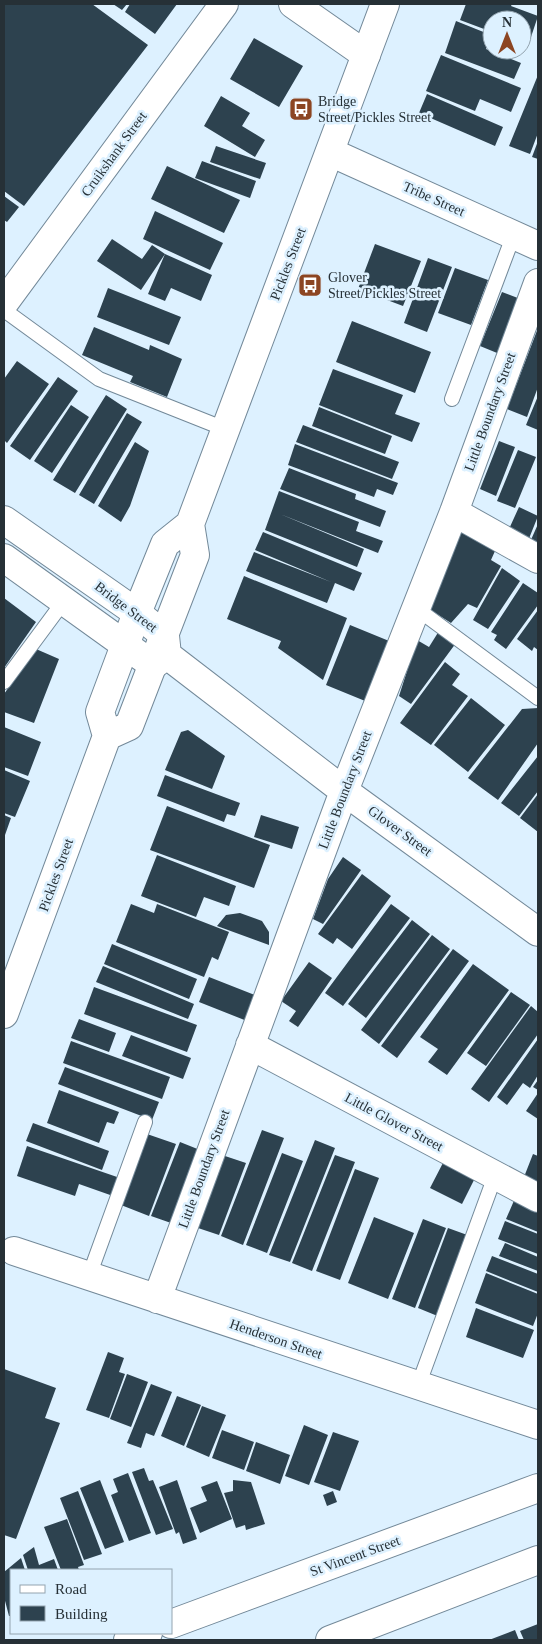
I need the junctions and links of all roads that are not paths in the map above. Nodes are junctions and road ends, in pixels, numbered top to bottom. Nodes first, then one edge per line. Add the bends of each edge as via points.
1 (224, 4) edge
2 (293, 4) edge
3 (385, 4) edge
4 (366, 55) junction
5 (330, 152) junction
6 (514, 234) junction
7 (538, 246) edge
8 (538, 283) edge
9 (4, 303) edge
10 (4, 310) edge
11 (452, 399) dead end
12 (225, 430) junction
13 (454, 512) junction
14 (4, 520) edge
15 (190, 524) junction
16 (4, 558) edge
17 (538, 559) edge
18 (64, 601) junction
19 (416, 608) junction
20 (137, 613) junction
21 (125, 645) junction
22 (162, 652) junction
23 (4, 682) edge
24 (538, 698) edge
25 (107, 736) junction
26 (344, 791) junction
27 (538, 932) edge
28 (4, 1014) edge
29 (250, 1045) junction
30 (144, 1122) dead end
31 (495, 1176) junction
32 (538, 1198) edge
33 (14, 1251) dead end
34 (89, 1276) junction
35 (156, 1299) junction
36 (418, 1386) junction
37 (538, 1425) edge
38 (538, 1488) edge
39 (538, 1560) edge
40 (172, 1624) edge
41 (145, 1634) edge
42 (128, 1640) edge
43 (330, 1640) edge

1 - 9 street, Cruikshank Street
2 - 4 street
3 - 4 street, Pickles Street
4 - 5 street, Pickles Street
5 - 6 street, Tribe Street
5 - 12 street, Pickles Street
6 - 7 street, Tribe Street
6 - 11 lane
8 - 13 street, Little Boundary Street
10 - 12 lane via 99,379
12 - 15 street, Pickles Street
13 - 17 street
13 - 19 street, Little Boundary Street
14 - 20 street, Bridge Street
15 - 20 street via 164,544
15 - 22 street, Pickles Street via 195,555
16 - 18 street
18 - 21 street
18 - 23 lane
19 - 24 lane
19 - 26 street, Little Boundary Street
20 - 21 street
20 - 22 street, Bridge Street
21 - 22 street
21 - 25 street via 100,712
22 - 25 street, Pickles Street via 129,726
22 - 26 street, Glover Street
25 - 28 street, Pickles Street
26 - 27 street, Glover Street
26 - 29 street, Little Boundary Street
29 - 31 street, Little Glover Street
29 - 35 street, Little Boundary Street
30 - 34 lane
31 - 32 street, Little Glover Street
31 - 36 lane
33 - 34 street, Henderson Street
34 - 35 street, Henderson Street
35 - 36 street, Henderson Street
36 - 37 street, Henderson Street
38 - 40 street, St Vincent Street
39 - 43 street
41 - 42 street

